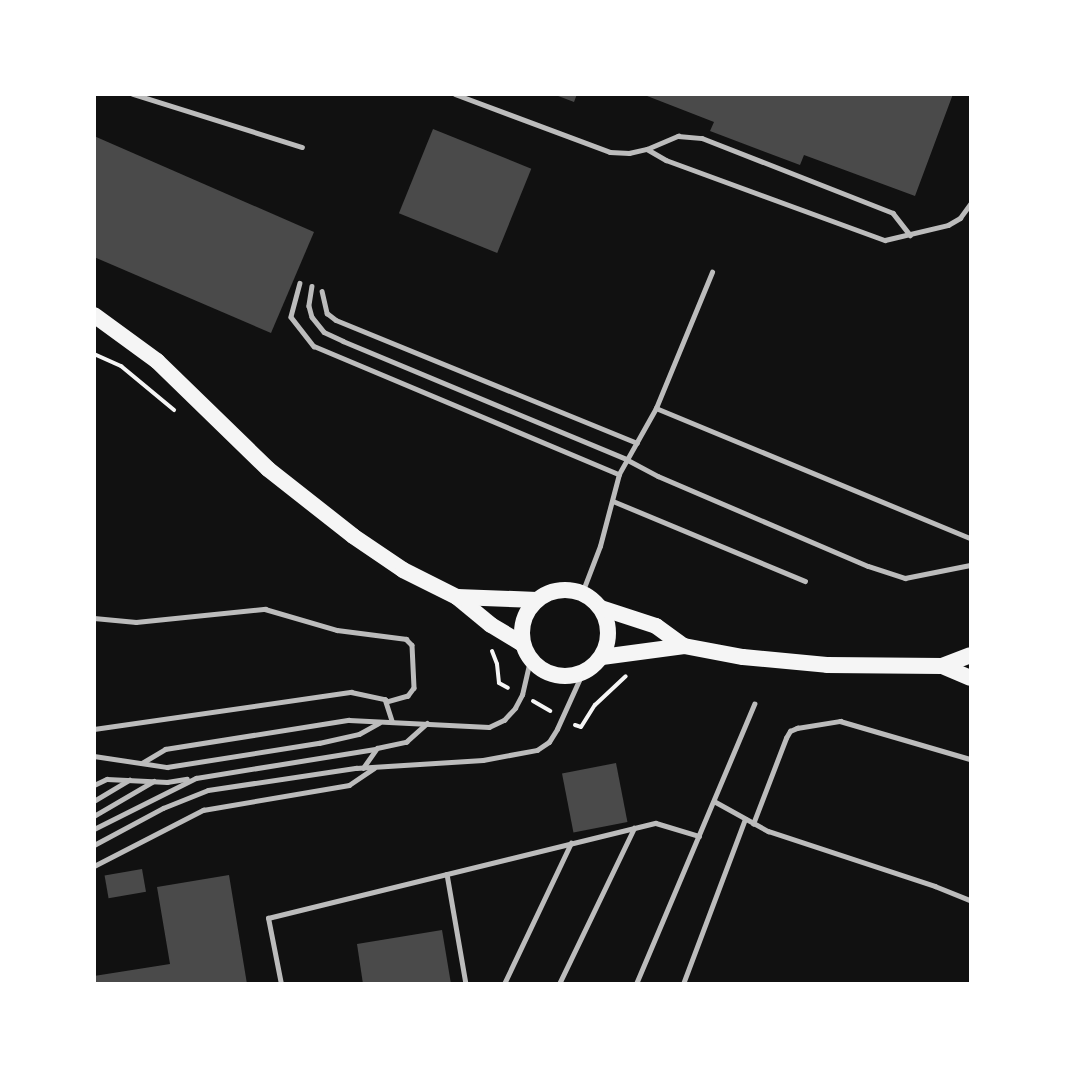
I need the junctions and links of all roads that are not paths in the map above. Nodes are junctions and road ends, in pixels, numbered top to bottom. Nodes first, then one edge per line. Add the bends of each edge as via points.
1 (133, 94) edge
2 (455, 94) edge
3 (302, 147) dead end
4 (647, 149) junction
5 (970, 204) edge
6 (910, 235) junction
7 (711, 272) dead end
8 (300, 282) dead end
9 (312, 286) dead end
10 (322, 291) dead end
11 (94, 315) edge
12 (656, 408) junction
13 (637, 443) junction
14 (626, 459) junction
15 (619, 474) junction
16 (613, 501) junction
17 (970, 538) edge
18 (970, 565) edge
19 (805, 581) dead end
20 (582, 593) junction
21 (457, 597) junction
22 (537, 600) junction
23 (601, 608) junction
24 (94, 618) edge
25 (684, 646) junction
26 (527, 652) junction
27 (970, 655) edge
28 (602, 657) junction
29 (942, 666) junction
30 (582, 674) junction
31 (970, 678) edge
32 (387, 702) junction
33 (754, 704) dead end
34 (381, 721) junction
35 (392, 721) junction
36 (427, 723) junction
37 (94, 729) edge
38 (375, 749) junction
39 (96, 756) edge
40 (970, 759) edge
41 (142, 763) junction
42 (363, 768) junction
43 (374, 768) junction
44 (196, 778) junction
45 (129, 780) junction
46 (154, 781) junction
47 (94, 784) edge
48 (94, 801) edge
49 (714, 801) junction
50 (94, 816) edge
51 (745, 819) junction
52 (753, 824) junction
53 (634, 828) junction
54 (94, 829) edge
55 (699, 836) junction
56 (571, 843) junction
57 (94, 845) edge
58 (94, 866) edge
59 (447, 874) junction
60 (970, 900) edge
61 (281, 984) edge
62 (466, 984) edge
63 (504, 984) edge
64 (559, 984) edge
65 (636, 984) edge
66 (683, 984) edge

1 - 3 lane
2 - 4 lane via 610,152
4 - 6 lane via 666,160 882,240
4 - 6 lane via 678,136 702,138 893,213
5 - 6 lane via 960,218 948,225
7 - 12 lane
8 - 15 lane via 291,317 314,346
9 - 14 lane via 309,306 324,332
10 - 13 lane via 327,313 336,320
11 - 21 highway via 158,361 268,469 353,536 403,570
12 - 13 lane
12 - 17 lane
13 - 14 lane
14 - 15 lane
14 - 18 lane via 896,576
15 - 16 lane
16 - 19 lane
16 - 20 lane
20 - 22 highway via 558,590
20 - 23 highway
21 - 22 highway
21 - 26 highway
22 - 26 highway via 524,620
23 - 25 highway via 656,626
23 - 28 highway via 609,632
24 - 32 lane via 136,622 265,609 337,630 406,639 412,645 414,688 408,696
25 - 28 highway
25 - 29 highway via 792,663
26 - 30 highway via 541,669 554,675
26 - 36 lane via 522,695 510,715 493,726 469,728
27 - 29 highway
28 - 30 highway
29 - 31 highway
30 - 43 lane via 549,742 533,751 483,760
32 - 35 lane
32 - 37 lane via 379,696 351,692
33 - 49 lane
34 - 35 lane
34 - 41 lane via 349,720 165,749
34 - 41 lane via 358,734 300,746 167,767
35 - 36 lane
36 - 38 lane via 406,742
38 - 42 lane
38 - 44 lane
39 - 41 lane
40 - 52 lane via 840,722 797,728 786,738
42 - 43 lane
42 - 57 lane via 201,792
43 - 58 lane via 346,785 203,810
44 - 46 lane
44 - 54 lane
45 - 46 lane
45 - 47 lane
45 - 48 lane
46 - 50 lane
49 - 51 lane
49 - 55 lane
51 - 52 lane
51 - 66 lane
52 - 60 lane
53 - 55 lane via 656,823
53 - 56 lane
53 - 64 lane
55 - 65 lane
56 - 59 lane
56 - 63 lane
59 - 61 lane via 268,918
59 - 62 lane

